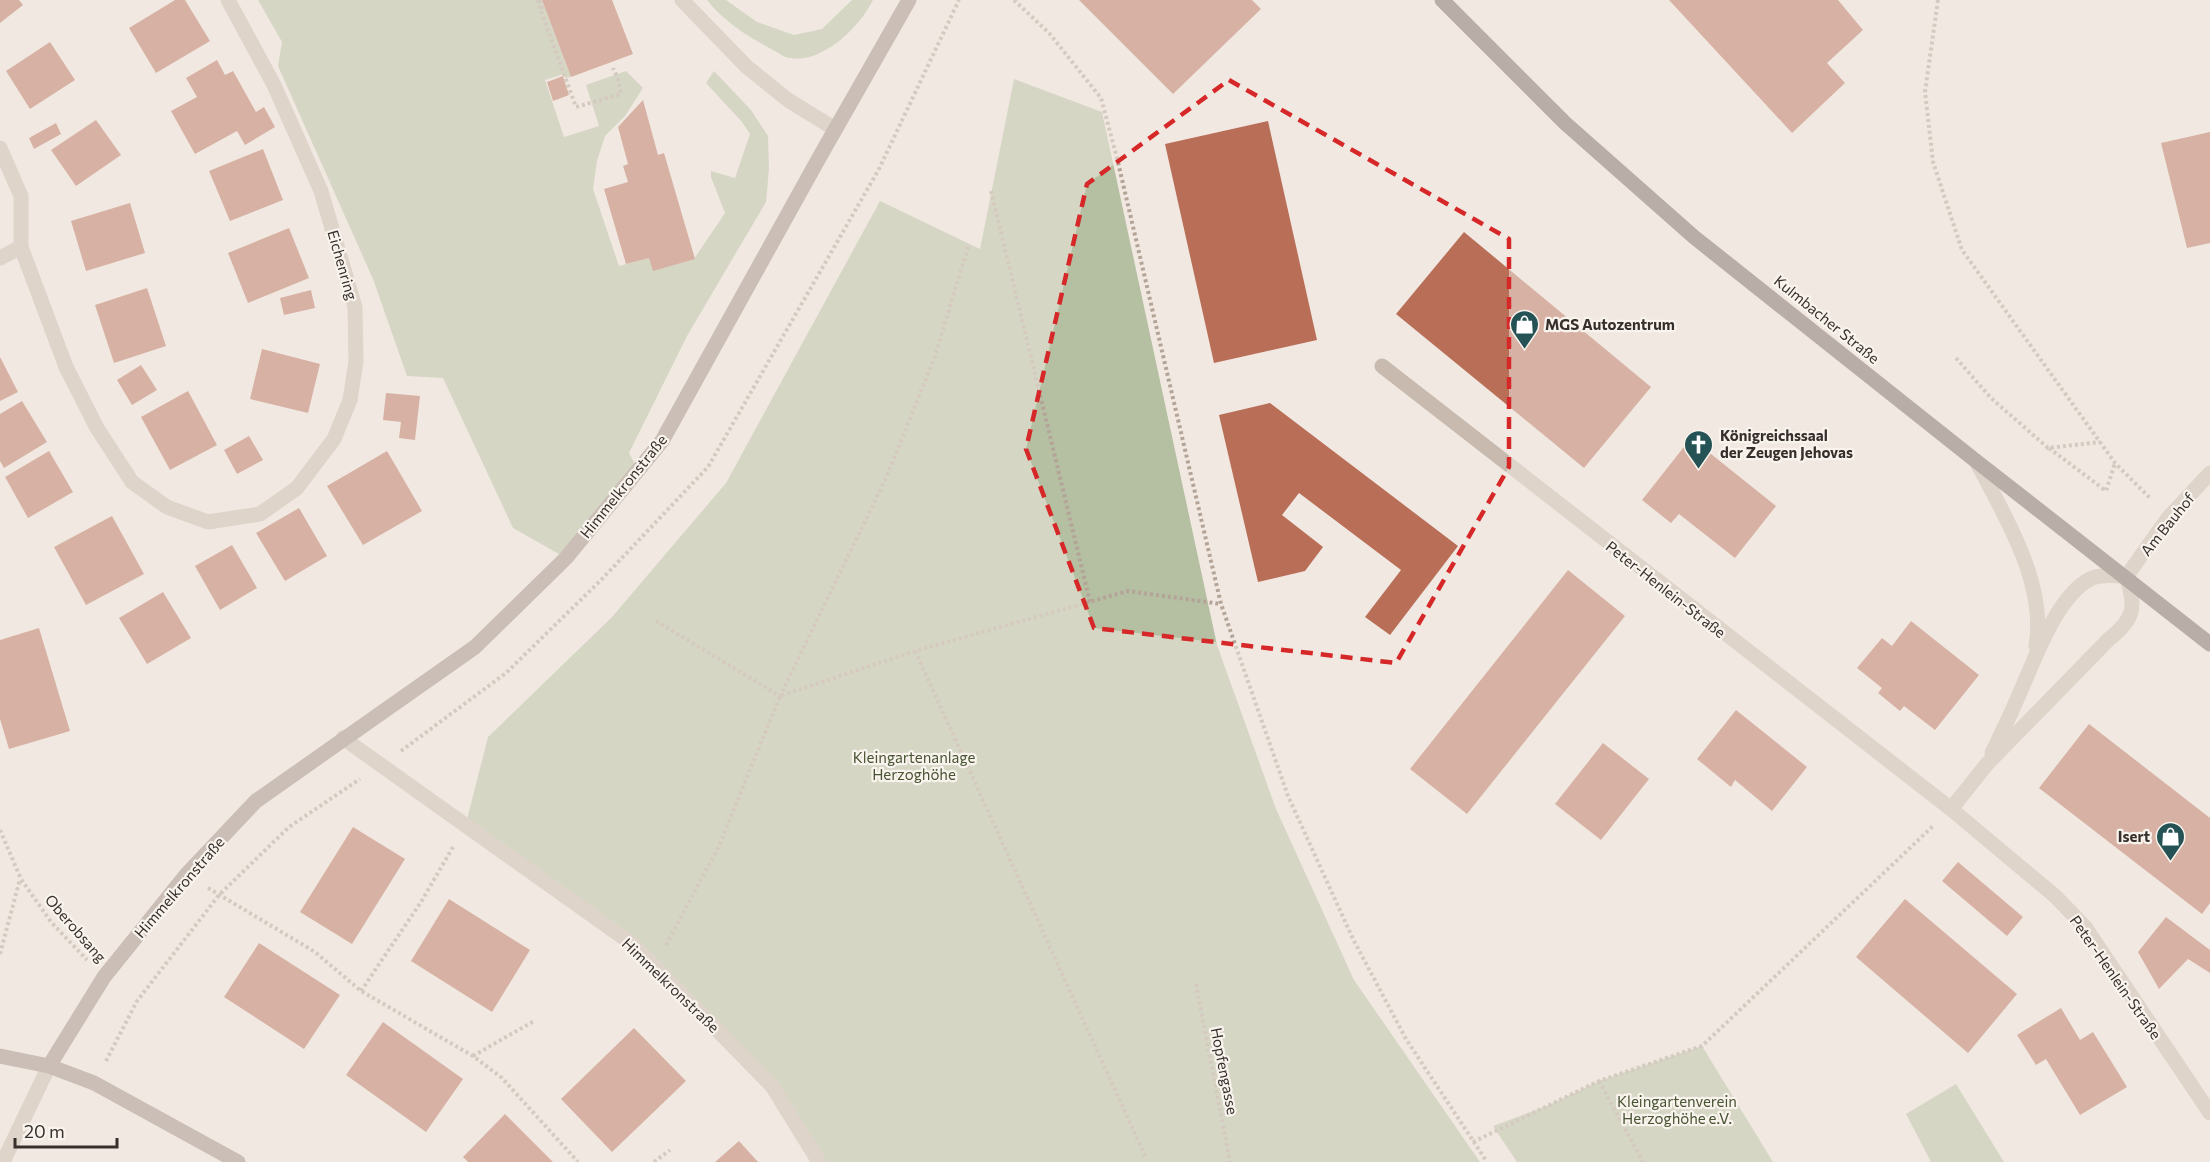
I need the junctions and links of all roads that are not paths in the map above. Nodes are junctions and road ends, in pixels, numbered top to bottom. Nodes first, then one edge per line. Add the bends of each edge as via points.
1 (228, 0) edge
2 (682, 0) edge
3 (909, 0) edge
4 (1442, 0) edge
5 (835, 129) junction
6 (0, 148) edge
7 (21, 247) junction
8 (0, 258) edge
9 (1382, 366) dead end
10 (1976, 461) junction
11 (2210, 473) edge
12 (2126, 577) junction
13 (2210, 644) edge
14 (2032, 661) junction
15 (343, 738) junction
16 (1987, 764) junction
17 (1951, 809) junction
18 (0, 1056) edge
19 (49, 1066) junction
20 (2210, 1113) edge
21 (3, 1162) edge
22 (238, 1162) edge
23 (819, 1162) edge

1 - 7 street, Eichenring via 274,85 321,191 355,307 356,361 350,400 334,439 297,489 260,514 208,522 167,507 132,482 97,428 66,367
2 - 5 street via 747,68
3 - 5 street, Himmelkronstraße
4 - 10 main road, Kulmbacher Straße via 1565,123 1694,237
5 - 15 street, Himmelkronstraße via 662,441 566,558 475,647
6 - 7 street, Eichenring via 21,196
7 - 8 street
9 - 17 street, Peter-Henlein-Straße
10 - 12 main road, Kulmbacher Straße
10 - 14 street via 2008,521 2033,591 2038,624
11 - 12 street, Am Bauhof via 2168,518
12 - 13 main road, Kulmbacher Straße
12 - 14 street via 2101,576 2082,584 2056,615
12 - 16 street via 2131,591 2128,623
14 - 16 street
15 - 19 street, Himmelkronstraße via 256,801 186,875 104,977
15 - 23 street, Himmelkronstraße via 635,946 772,1086
16 - 17 street
17 - 20 street, Peter-Henlein-Straße via 2055,896 2085,927
18 - 19 street
19 - 21 street
19 - 22 street via 94,1083

